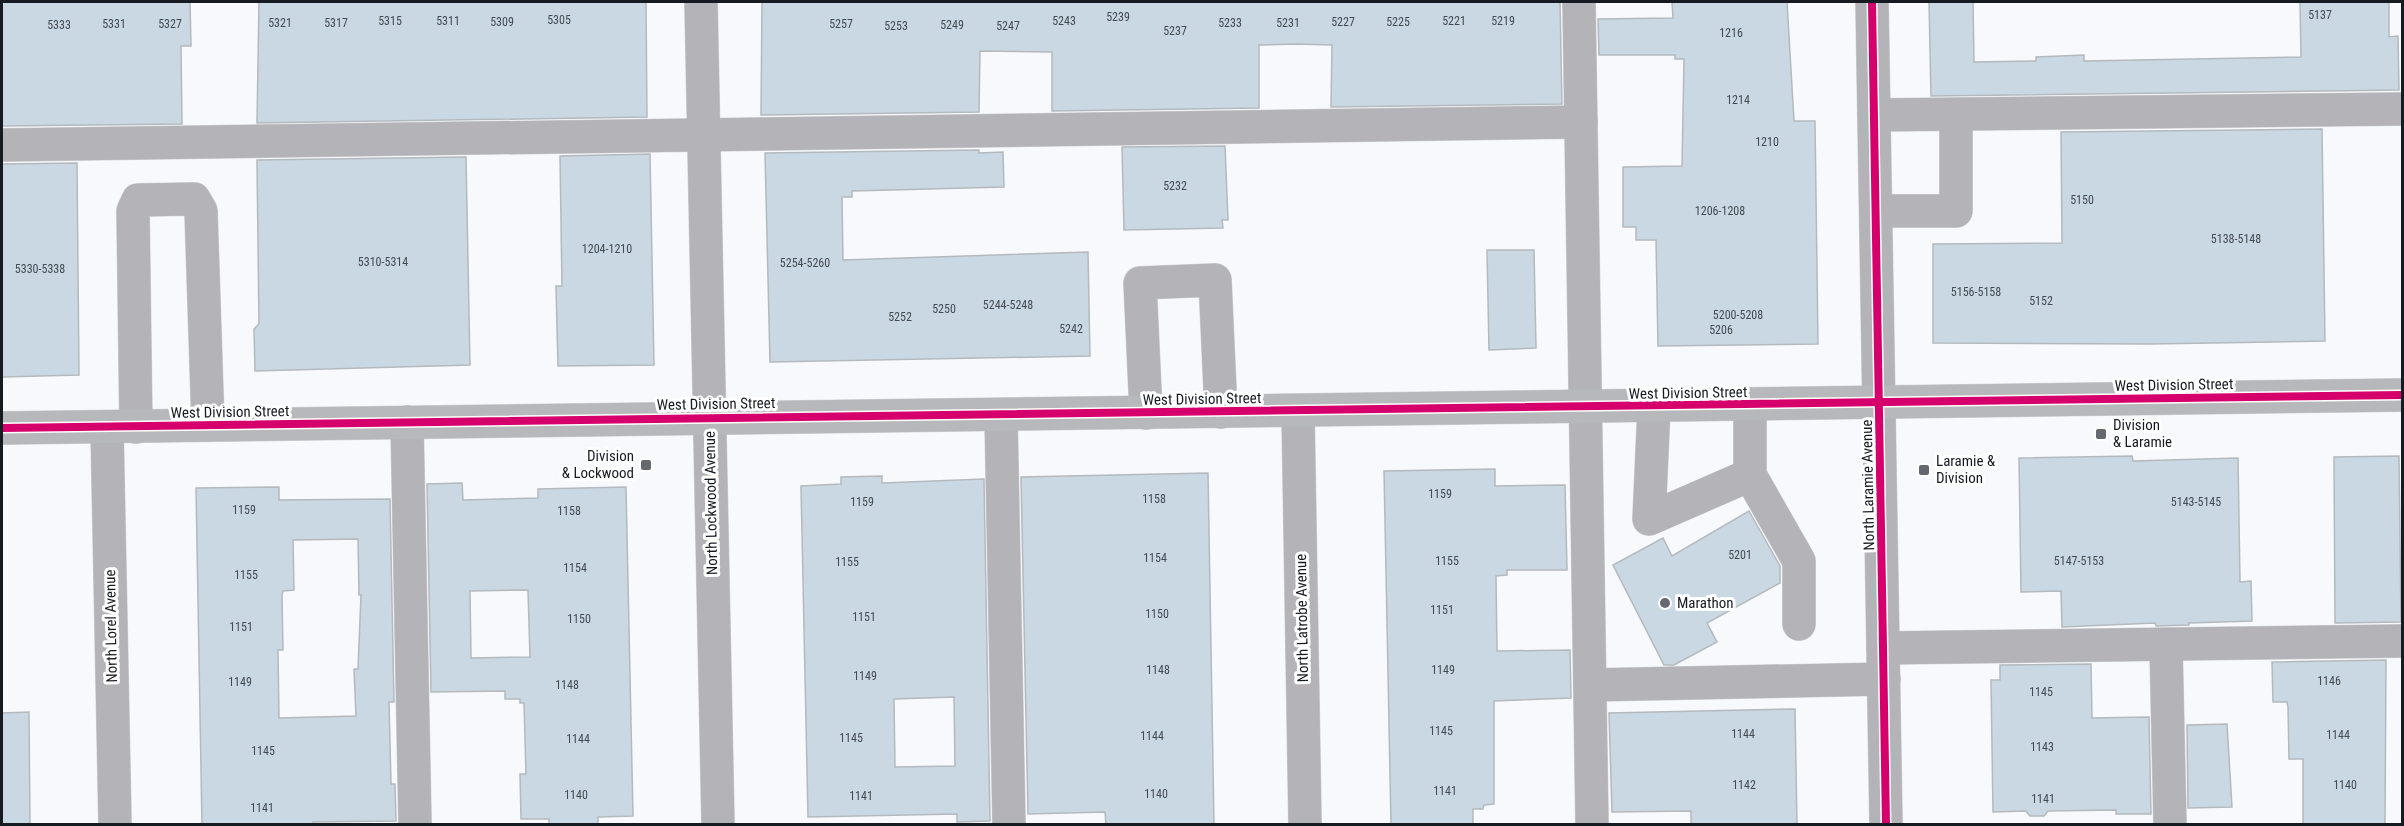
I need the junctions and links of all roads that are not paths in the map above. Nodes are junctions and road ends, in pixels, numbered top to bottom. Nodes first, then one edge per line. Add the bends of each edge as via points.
1 (701, 2) edge
2 (1579, 2) edge
3 (1872, 2) edge
4 (2403, 109) edge
5 (1874, 115) junction
6 (1956, 115) junction
7 (1581, 122) junction
8 (704, 134) junction
9 (2, 145) edge
10 (1876, 211) junction
11 (2403, 395) edge
12 (1881, 404) junction
13 (1750, 406) junction
14 (1654, 407) junction
15 (1585, 408) junction
16 (1298, 411) junction
17 (1221, 412) junction
18 (1146, 413) junction
19 (1001, 415) junction
20 (710, 418) junction
21 (407, 422) junction
22 (208, 425) junction
23 (121, 427) junction
24 (2, 428) edge
25 (1750, 475) junction
26 (1799, 624) dead end
27 (2403, 641) edge
28 (2166, 645) junction
29 (1884, 664) junction
30 (1590, 685) junction
31 (115, 825) edge
32 (415, 825) edge
33 (718, 825) edge
34 (1009, 825) edge
35 (1305, 825) edge
36 (1592, 825) edge
37 (1886, 825) edge
38 (2170, 825) edge

1 - 8 street, North Lockwood Avenue
2 - 7 street
3 - 5 street, North Laramie Avenue
4 - 6 street
5 - 6 street
5 - 10 street, North Laramie Avenue
6 - 10 street via 1956,211
7 - 8 street
7 - 15 street
8 - 9 street
8 - 20 street, North Lockwood Avenue
10 - 12 street, North Laramie Avenue
11 - 12 main road, West Division Street
12 - 13 main road, West Division Street
12 - 29 street, North Laramie Avenue
13 - 14 main road, West Division Street
13 - 25 street
14 - 15 main road, West Division Street
14 - 25 street via 1649,519
15 - 16 main road, West Division Street
15 - 30 street
16 - 17 main road, West Division Street
16 - 35 street, North Latrobe Avenue
17 - 18 main road, West Division Street
17 - 18 street via 1215,279 1140,283
18 - 19 main road, West Division Street
19 - 20 main road, West Division Street
19 - 34 street
20 - 21 main road, West Division Street
20 - 33 street, North Lockwood Avenue
21 - 22 main road, West Division Street
21 - 32 street
22 - 23 main road, West Division Street
22 - 23 street, North Lorel Avenue via 201,211 194,199 138,200 133,211
23 - 24 main road, West Division Street
23 - 31 street, North Lorel Avenue
25 - 26 street via 1799,561
27 - 28 street
28 - 29 street
28 - 38 street
29 - 30 street
29 - 37 street, North Laramie Avenue
30 - 36 street

